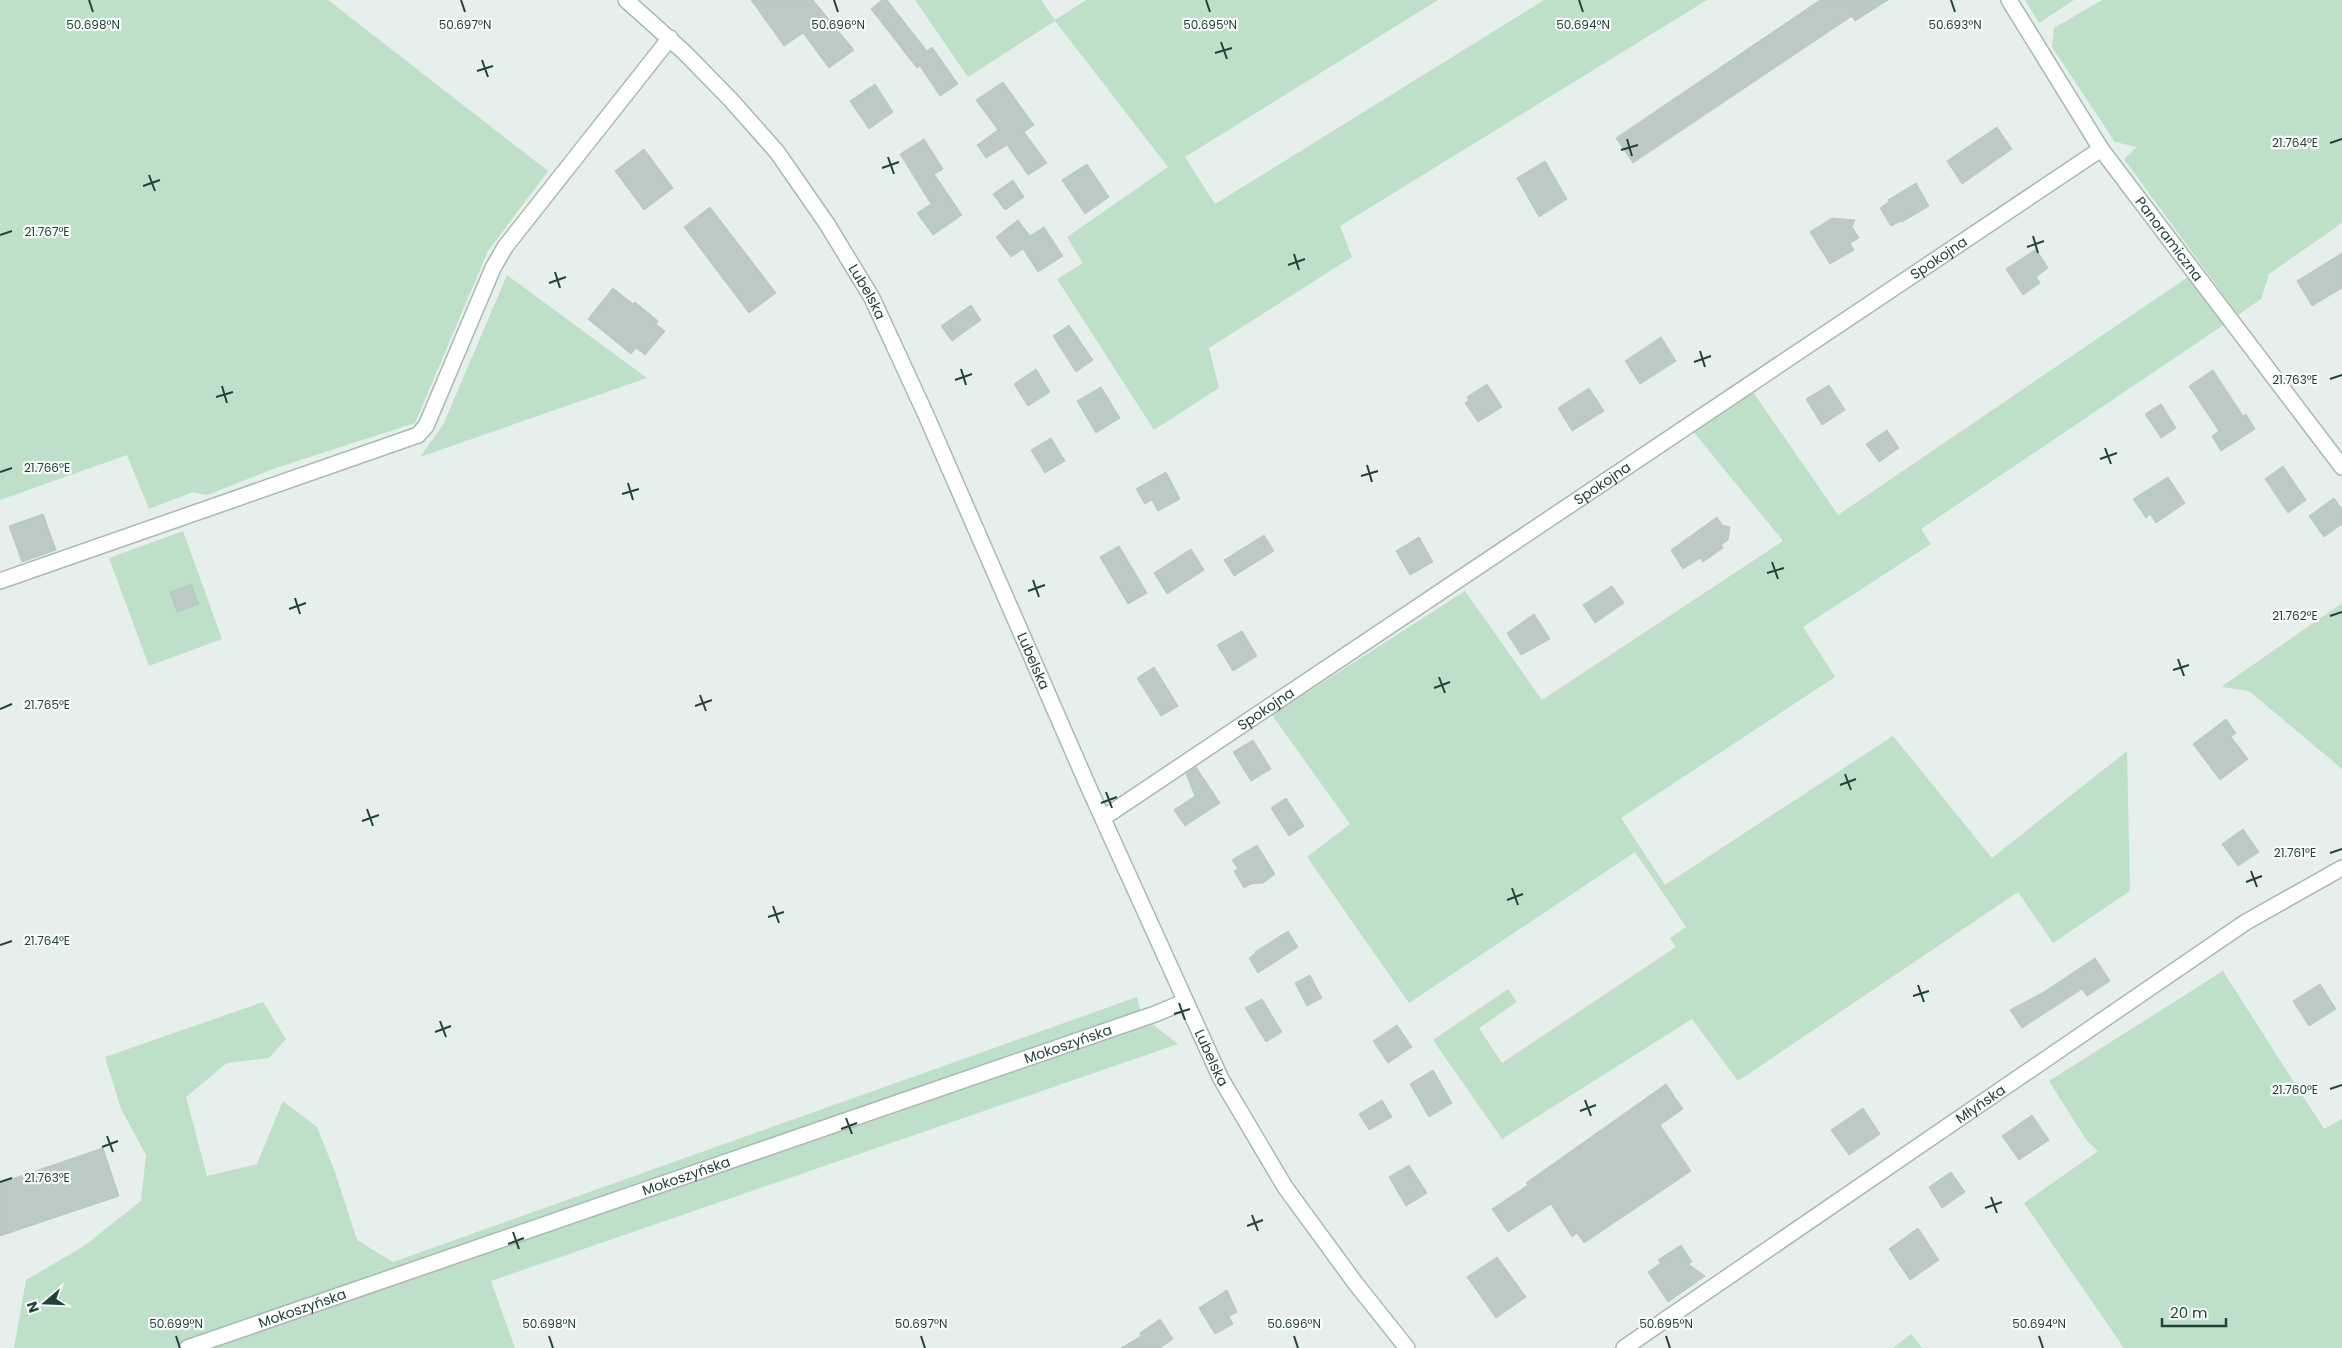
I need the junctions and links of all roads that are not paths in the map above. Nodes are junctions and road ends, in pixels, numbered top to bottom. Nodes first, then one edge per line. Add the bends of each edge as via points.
1 (626, 0) edge
2 (2009, 0) edge
3 (670, 38) junction
4 (2101, 149) junction
5 (2342, 467) edge
6 (0, 581) edge
7 (1103, 818) junction
8 (2342, 868) edge
9 (1184, 1002) junction
10 (188, 1348) edge
11 (1407, 1348) edge
12 (1624, 1348) edge

1 - 3 street, Lubelska
2 - 4 street, Panoramiczna
3 - 6 street via 505,247 426,426 418,435
3 - 7 street, Lubelska via 732,100 777,152 827,224 872,298
4 - 5 street, Panoramiczna
4 - 7 street, Spokojna
7 - 9 street, Lubelska
8 - 12 street, Młyńska via 2246,922
9 - 10 street, Mokoszyńska
9 - 11 street, Lubelska via 1221,1079 1285,1187

